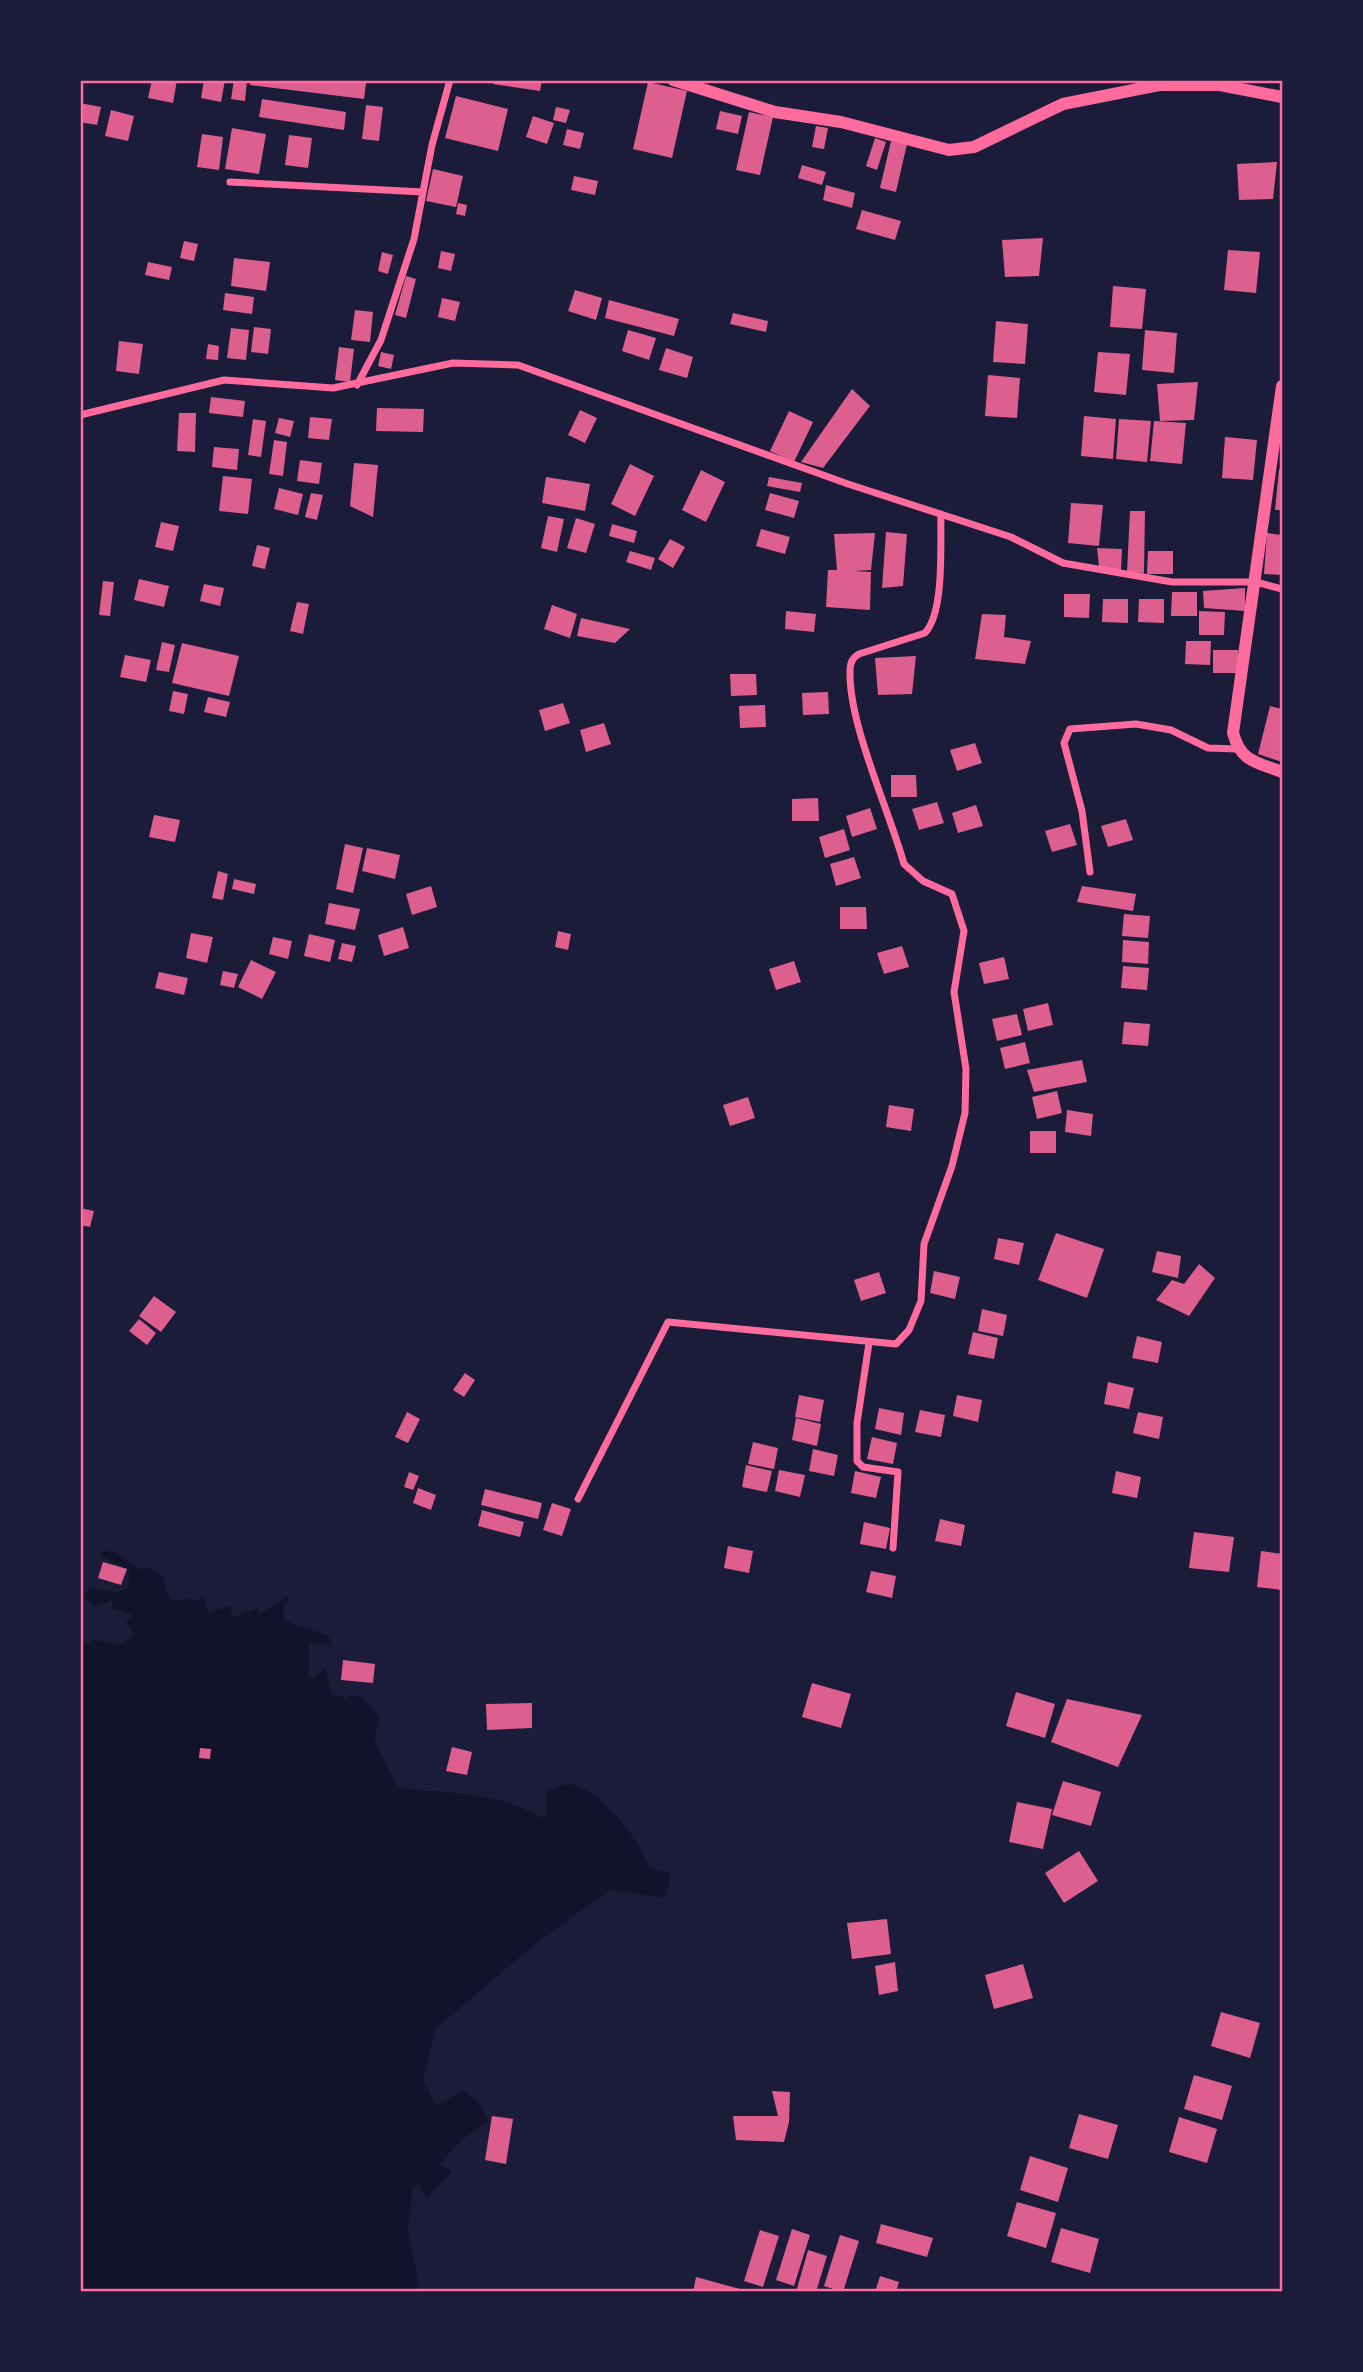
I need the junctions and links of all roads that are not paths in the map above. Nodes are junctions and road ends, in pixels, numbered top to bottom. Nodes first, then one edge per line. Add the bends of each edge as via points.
1 (450, 80) edge
2 (673, 80) edge
3 (1283, 97) edge
4 (230, 182) dead end
5 (423, 191) junction
6 (358, 385) junction
7 (1283, 386) edge
8 (80, 415) edge
9 (941, 514) junction
10 (1256, 582) junction
11 (1283, 589) edge
12 (1237, 748) junction
13 (1283, 772) edge
14 (1090, 872) dead end
15 (869, 1343) junction
16 (578, 1499) dead end
17 (893, 1548) dead end

1 - 5 street
2 - 3 street via 775,112 841,122 949,150 974,147 1063,104 1159,85 1220,85
4 - 5 street
5 - 6 street via 414,239 381,340
6 - 8 street via 333,388 224,380
6 - 9 street via 453,363 518,365
7 - 10 street
9 - 10 street via 1011,537 1063,563 1172,582
9 - 15 street via 932,625 925,632 859,654 849,670 855,714 904,864 923,881 952,894 964,931 954,992 966,1069 965,1113 924,1244 920,1301 909,1330 896,1344
10 - 11 street
10 - 12 street via 1233,733
12 - 13 street via 1246,758
12 - 14 street via 1208,748 1171,730 1136,724 1070,729 1064,743 1082,810
15 - 16 street via 668,1322
15 - 17 street via 857,1423 857,1461 863,1467 898,1472

